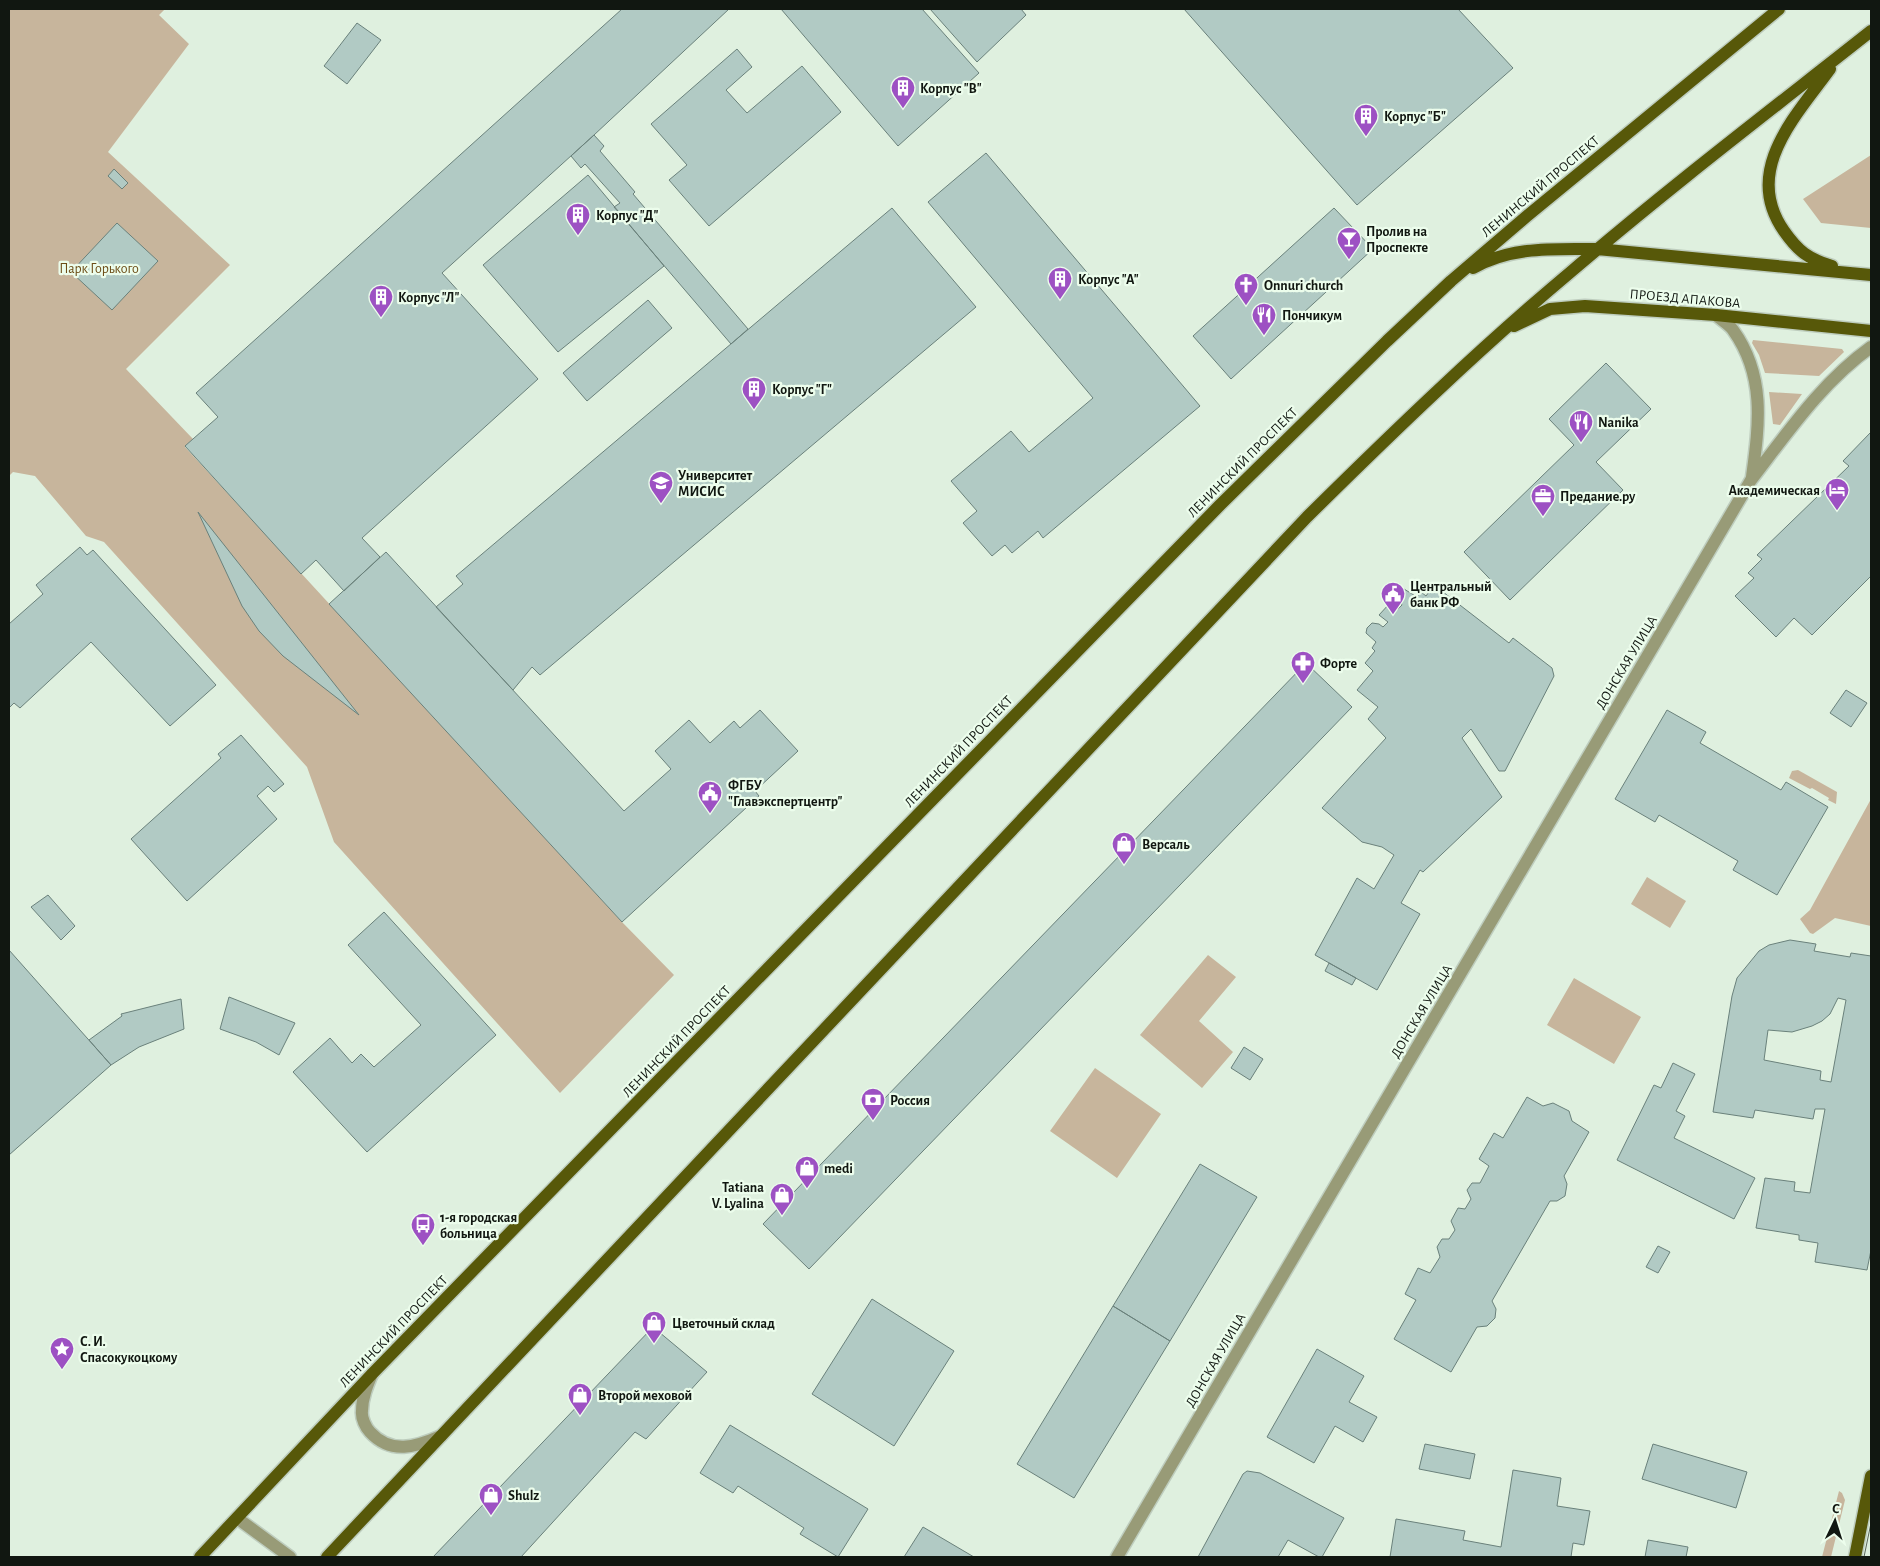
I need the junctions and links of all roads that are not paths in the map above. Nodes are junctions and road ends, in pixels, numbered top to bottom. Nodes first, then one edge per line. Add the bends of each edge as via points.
1 (1779, 9) edge
2 (1871, 31) edge
3 (1841, 55) junction
4 (1597, 250) junction
5 (1866, 275) edge
6 (1451, 281) junction
7 (1716, 315) junction
8 (1871, 331) edge
9 (1501, 332) junction
10 (1871, 347) edge
11 (1752, 480) junction
12 (372, 1374) junction
13 (441, 1436) junction
14 (1871, 1476) edge
15 (237, 1518) junction
16 (200, 1557) edge
17 (290, 1557) edge
18 (328, 1557) edge
19 (1117, 1557) edge
20 (1855, 1557) edge

1 - 6 main road, ЛЕНИНСКИЙ ПРОСПЕКТ
2 - 3 main road
3 - 4 main road
3 - 5 main road via 1788,125 1776,148 1768,187 1771,208 1796,247 1816,261
4 - 5 main road
4 - 6 main road via 1519,251 1494,258
4 - 9 main road
6 - 12 main road, ЛЕНИНСКИЙ ПРОСПЕКТ via 1219,506
7 - 8 main road, ПРОЕЗД АПАКОВА
7 - 9 main road, ПРОЕЗД АПАКОВА via 1585,306 1550,309
7 - 11 street, ДОНСКАЯ УЛИЦА via 1732,329 1742,347 1758,396 1758,435
9 - 13 main road via 1307,517
10 - 11 street, ДОНСКАЯ УЛИЦА via 1822,390
11 - 19 street, ДОНСКАЯ УЛИЦА
12 - 13 street via 361,1414 367,1429 380,1442 402,1447
12 - 15 main road, ЛЕНИНСКИЙ ПРОСПЕКТ
13 - 18 main road
14 - 20 main road
15 - 16 main road, ЛЕНИНСКИЙ ПРОСПЕКТ
15 - 17 street

